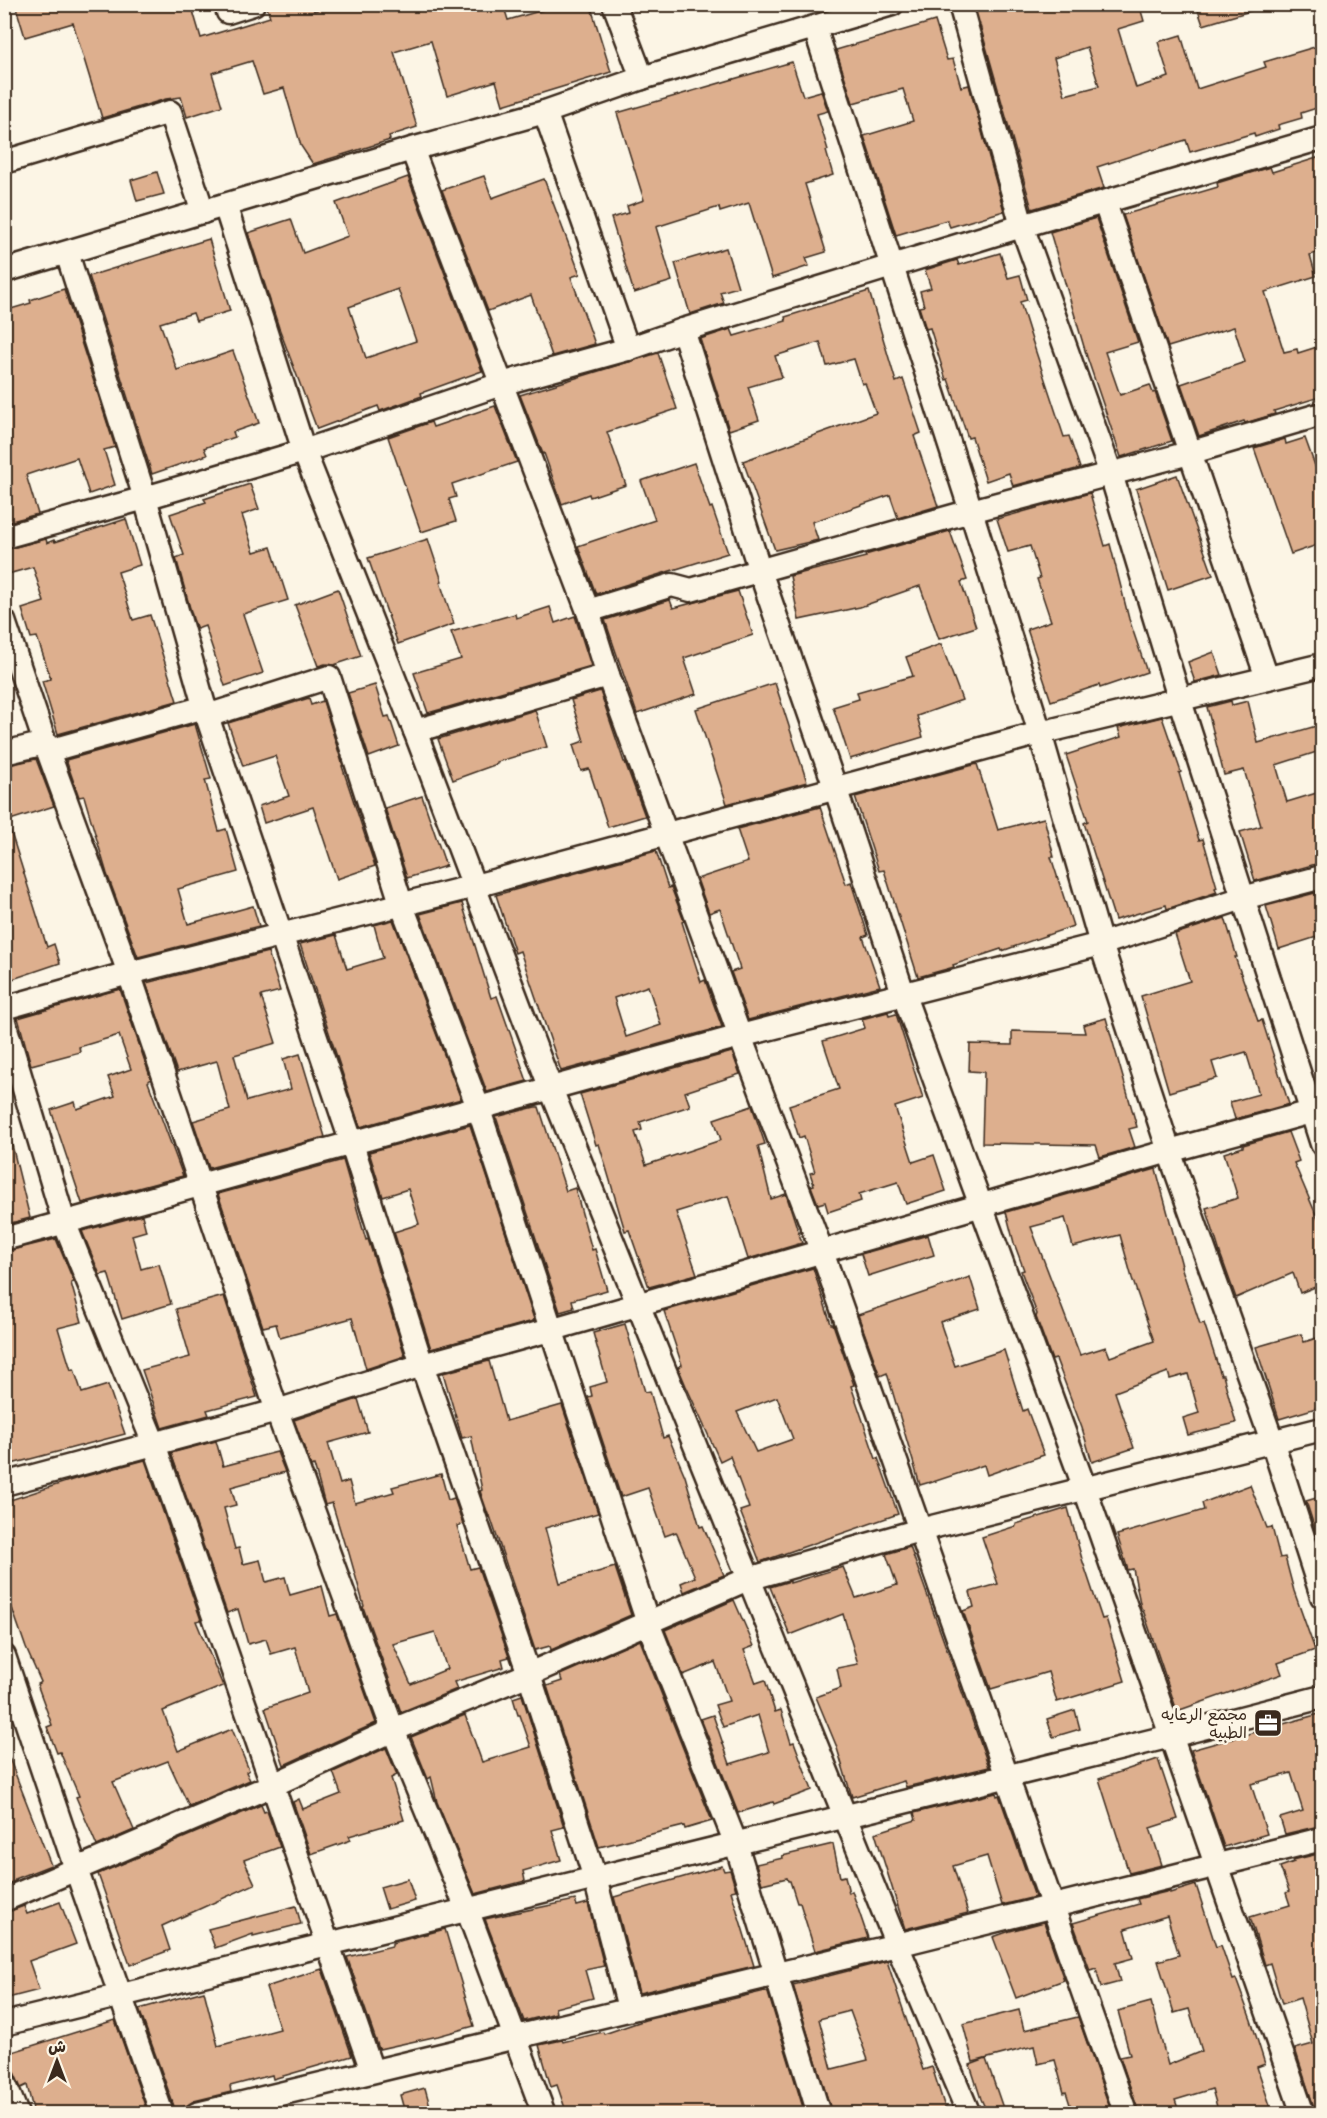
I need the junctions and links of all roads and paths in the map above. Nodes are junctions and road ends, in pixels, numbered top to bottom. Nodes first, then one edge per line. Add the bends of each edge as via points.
1 (226, 4) edge
2 (253, 4) edge
3 (614, 4) edge
4 (892, 4) edge
5 (960, 4) edge
6 (815, 28) junction
7 (642, 78) junction
8 (545, 112) junction
9 (1323, 138) edge
10 (412, 149) junction
11 (4, 162) edge
12 (1105, 203) junction
13 (225, 205) junction
14 (203, 212) junction
15 (1022, 226) junction
16 (67, 253) junction
17 (892, 267) junction
18 (4, 271) edge
19 (683, 330) junction
20 (628, 349) junction
21 (501, 384) junction
22 (1323, 414) edge
23 (304, 451) junction
24 (1190, 453) junction
25 (1111, 474) junction
26 (145, 498) junction
27 (971, 511) junction
28 (4, 537) edge
29 (760, 571) junction
30 (588, 611) junction
31 (4, 621) edge
32 (1321, 669) edge
33 (608, 675) junction
34 (1267, 678) junction
35 (1180, 701) junction
36 (206, 712) junction
37 (415, 731) junction
38 (1040, 733) junction
39 (46, 747) junction
40 (4, 753) edge
41 (835, 787) junction
42 (667, 834) junction
43 (1323, 877) edge
44 (475, 886) junction
45 (1243, 898) junction
46 (401, 903) junction
47 (280, 934) junction
48 (1101, 944) junction
49 (129, 973) junction
50 (903, 993) junction
51 (4, 1008) edge
52 (4, 1022) edge
53 (740, 1036) junction
54 (551, 1089) junction
55 (478, 1107) junction
56 (1317, 1111) edge
57 (352, 1144) junction
58 (1323, 1144) edge
59 (1169, 1151) junction
60 (202, 1185) junction
61 (981, 1205) junction
62 (64, 1222) junction
63 (4, 1239) edge
64 (822, 1252) junction
65 (637, 1304) junction
66 (550, 1330) junction
67 (422, 1365) junction
68 (278, 1411) junction
69 (1323, 1430) edge
70 (1272, 1442) junction
71 (154, 1444) junction
72 (4, 1484) edge
73 (1084, 1489) junction
74 (920, 1530) junction
75 (748, 1579) junction
76 (1323, 1596) edge
77 (648, 1623) junction
78 (6, 1666) edge
79 (529, 1674) junction
80 (1323, 1697) edge
81 (393, 1730) junction
82 (1171, 1736) junction
83 (1007, 1776) junction
84 (273, 1785) junction
85 (845, 1816) junction
86 (1323, 1839) edge
87 (736, 1844) junction
88 (1217, 1866) junction
89 (76, 1869) junction
90 (595, 1878) junction
91 (4, 1900) edge
92 (1054, 1905) junction
93 (467, 1909) junction
94 (328, 1944) junction
95 (897, 1945) junction
96 (776, 1974) junction
97 (120, 1995) junction
98 (629, 2008) junction
99 (4, 2024) edge
100 (515, 2036) junction
101 (372, 2071) junction
102 (4, 2082) edge
103 (17, 2114) edge
104 (162, 2114) edge
105 (197, 2114) edge
106 (544, 2114) edge
107 (819, 2114) edge
108 (969, 2114) edge
109 (1126, 2114) edge
110 (1303, 2114) edge

1 - 2 street via 228,12
3 - 7 street
4 - 6 street
5 - 15 street
6 - 7 street
6 - 17 street
7 - 8 street
8 - 10 street
8 - 20 street
9 - 12 street
10 - 13 street
10 - 21 street
11 - 14 street via 170,112
12 - 15 street
12 - 24 street
13 - 14 street
13 - 23 street
14 - 16 street
15 - 17 street
15 - 25 street
16 - 18 street
16 - 26 street
17 - 19 street
17 - 27 street
19 - 20 street
19 - 29 street
20 - 21 street
21 - 23 street
21 - 30 street
22 - 24 street
23 - 26 street
23 - 37 street
24 - 25 street
24 - 34 street
25 - 27 street
25 - 35 street
26 - 28 street
26 - 36 street
27 - 29 street
27 - 38 street
29 - 30 street via 691,590 672,585
29 - 41 street
30 - 33 street
31 - 39 street
32 - 34 street
33 - 37 street
33 - 42 street
34 - 35 street
35 - 38 street
35 - 45 street
36 - 39 street
36 - 46 street via 328,677
36 - 47 street
37 - 44 street
38 - 41 street
38 - 48 street
39 - 40 street
39 - 49 street
41 - 42 street
41 - 50 street
42 - 44 street
42 - 53 street
43 - 45 street
44 - 46 street
44 - 54 street
45 - 48 street
45 - 56 street
46 - 47 street
46 - 55 street
47 - 49 street
47 - 57 street
48 - 50 street
48 - 59 street
49 - 51 street
49 - 60 street
50 - 53 street
50 - 61 street
52 - 62 street
53 - 54 street
53 - 64 street
54 - 55 street
54 - 65 street
55 - 57 street
55 - 66 street
56 - 58 street
56 - 59 street
57 - 60 street
57 - 67 street
59 - 61 street
59 - 70 street
60 - 62 street
60 - 68 street
61 - 64 street
61 - 73 street
62 - 63 street
62 - 71 street
64 - 65 street
64 - 74 street
65 - 66 street
65 - 75 street
66 - 67 street
66 - 77 street
67 - 68 street
67 - 79 street
68 - 71 street
68 - 81 street
69 - 70 street
70 - 73 street
70 - 76 street
71 - 72 street
71 - 84 street
73 - 74 street
73 - 82 street
74 - 75 street
74 - 83 street
75 - 77 street
75 - 85 street
77 - 79 street
77 - 87 street
78 - 89 street
79 - 81 street
79 - 90 street
80 - 82 street
81 - 84 street
81 - 93 street
82 - 83 street
82 - 88 street
83 - 85 street
83 - 92 street
84 - 89 street
84 - 94 street
85 - 87 street
85 - 95 street
86 - 88 street
87 - 90 street
87 - 96 street
88 - 92 street
88 - 110 street
89 - 91 street
89 - 97 street
90 - 93 street
90 - 98 street
92 - 95 street
92 - 109 street
93 - 94 street
93 - 100 street
94 - 97 street
94 - 101 street
95 - 96 street
95 - 108 street
96 - 98 street
96 - 107 street
97 - 99 street
97 - 104 street
98 - 100 street
100 - 101 street
100 - 106 street
101 - 105 street
102 - 103 street

